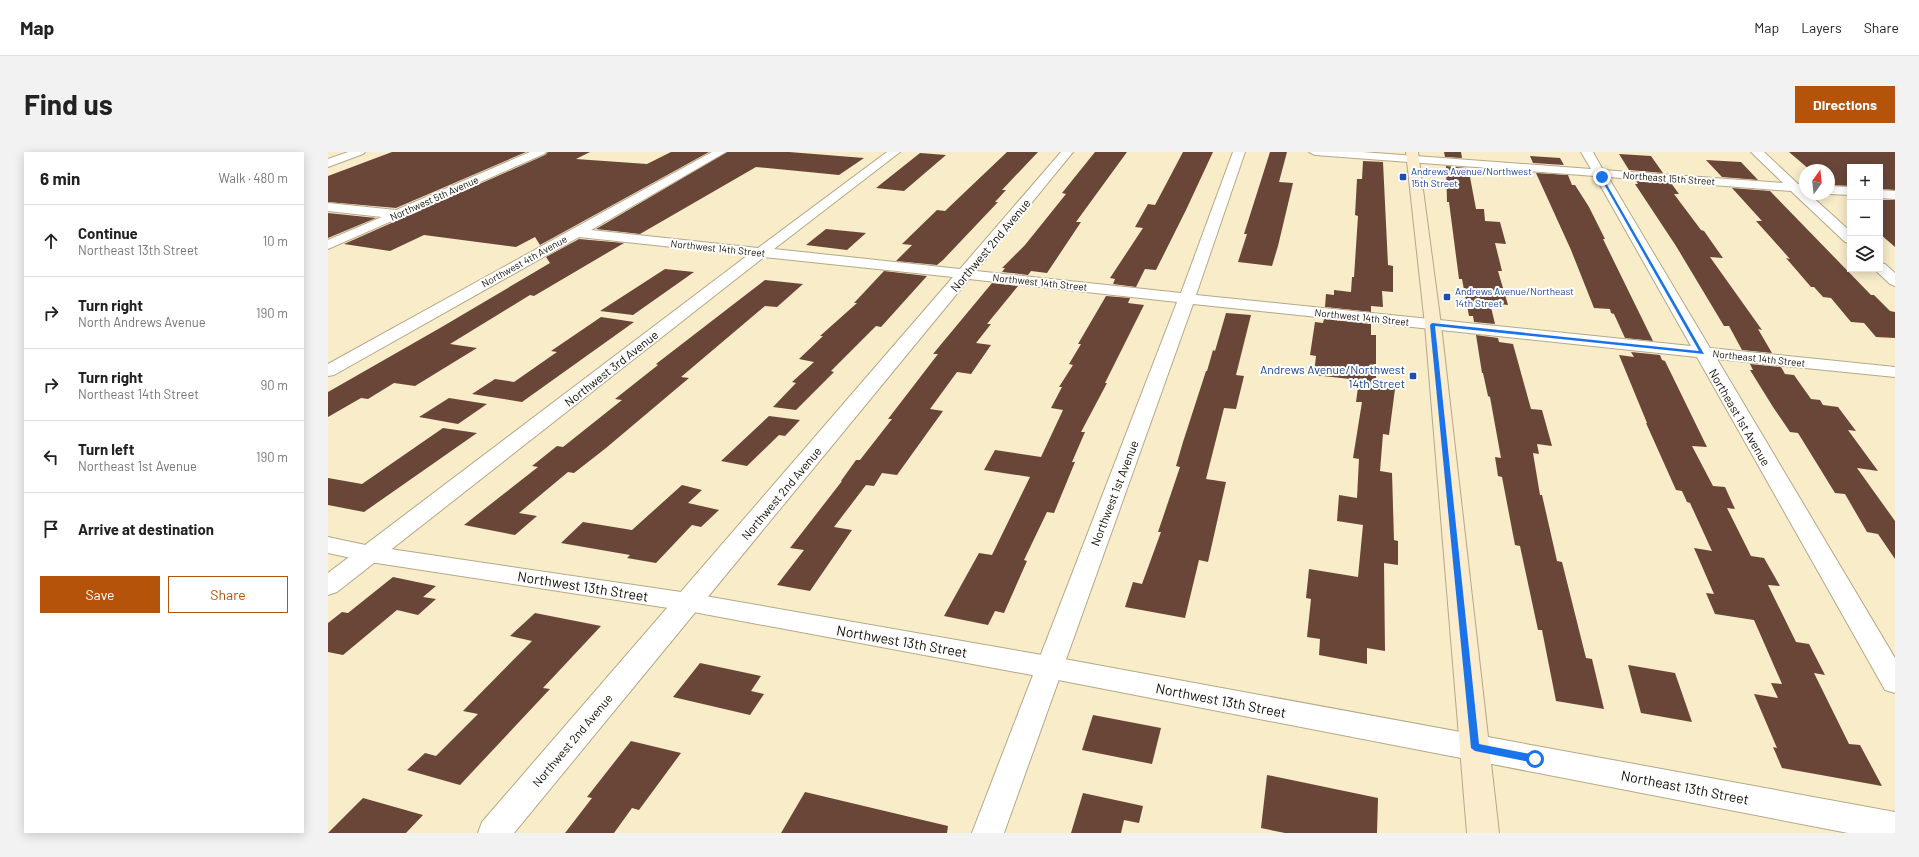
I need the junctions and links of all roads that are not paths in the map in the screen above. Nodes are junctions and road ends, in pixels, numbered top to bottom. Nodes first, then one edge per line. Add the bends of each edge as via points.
1 (359, 152) edge
2 (540, 152) edge
3 (720, 152) edge
4 (894, 152) edge
5 (1067, 152) edge
6 (1239, 152) edge
7 (1315, 152) edge
8 (1587, 152) edge
9 (1757, 152) edge
10 (1412, 156) edge
11 (328, 163) edge
12 (1600, 173) junction
13 (1799, 186) edge
14 (1799, 188) edge
15 (1835, 191) edge
16 (1847, 192) edge
17 (1883, 194) edge
18 (1895, 195) edge
19 (1813, 200) edge
20 (328, 207) edge
21 (398, 214) junction
22 (575, 232) junction
23 (1847, 236) edge
24 (328, 245) edge
25 (760, 252) junction
26 (1883, 270) edge
27 (965, 274) junction
28 (1895, 281) edge
29 (1187, 298) junction
30 (1432, 325) junction
31 (1702, 352) junction
32 (328, 371) edge
33 (1895, 372) edge
34 (328, 545) edge
35 (370, 554) junction
36 (328, 586) edge
37 (688, 602) junction
38 (1048, 667) junction
39 (1895, 682) edge
40 (1475, 748) junction
41 (1895, 827) edge
42 (494, 833) edge
43 (988, 833) edge
44 (1483, 833) edge

1 - 11 street
2 - 21 street, Northwest 5th Avenue
3 - 22 street, Northwest 4th Avenue
4 - 25 street, Northwest 3rd Avenue
5 - 27 street, Northwest 2nd Avenue
6 - 29 street, Northwest 1st Avenue
7 - 10 street, Northeast 15th Street
8 - 12 street, Northeast 1st Avenue
9 - 13 street
10 - 12 street, Northeast 15th Street
10 - 30 main road
12 - 14 street, Northeast 15th Street
12 - 31 street, Northeast 1st Avenue
15 - 16 street
17 - 18 street
19 - 23 street
20 - 21 street
21 - 24 street, Northwest 5th Avenue
22 - 25 street, Northwest 14th Street
22 - 32 street, Northwest 4th Avenue
25 - 27 street, Northwest 14th Street
25 - 35 street, Northwest 3rd Avenue
26 - 28 street
27 - 29 street, Northwest 14th Street
27 - 37 street, Northwest 2nd Avenue
29 - 30 street, Northwest 14th Street
29 - 38 street, Northwest 1st Avenue
30 - 31 street, Northeast 14th Street
30 - 40 main road
31 - 33 street, Northeast 14th Street
31 - 39 street, Northeast 1st Avenue
34 - 35 street, Northwest 13th Street
35 - 36 street, Northwest 3rd Avenue
35 - 37 street, Northwest 13th Street
37 - 38 street, Northwest 13th Street
37 - 42 street, Northwest 2nd Avenue
38 - 40 street, Northwest 13th Street
38 - 43 street, Northwest 1st Avenue
40 - 41 street, Northeast 13th Street
40 - 44 main road

